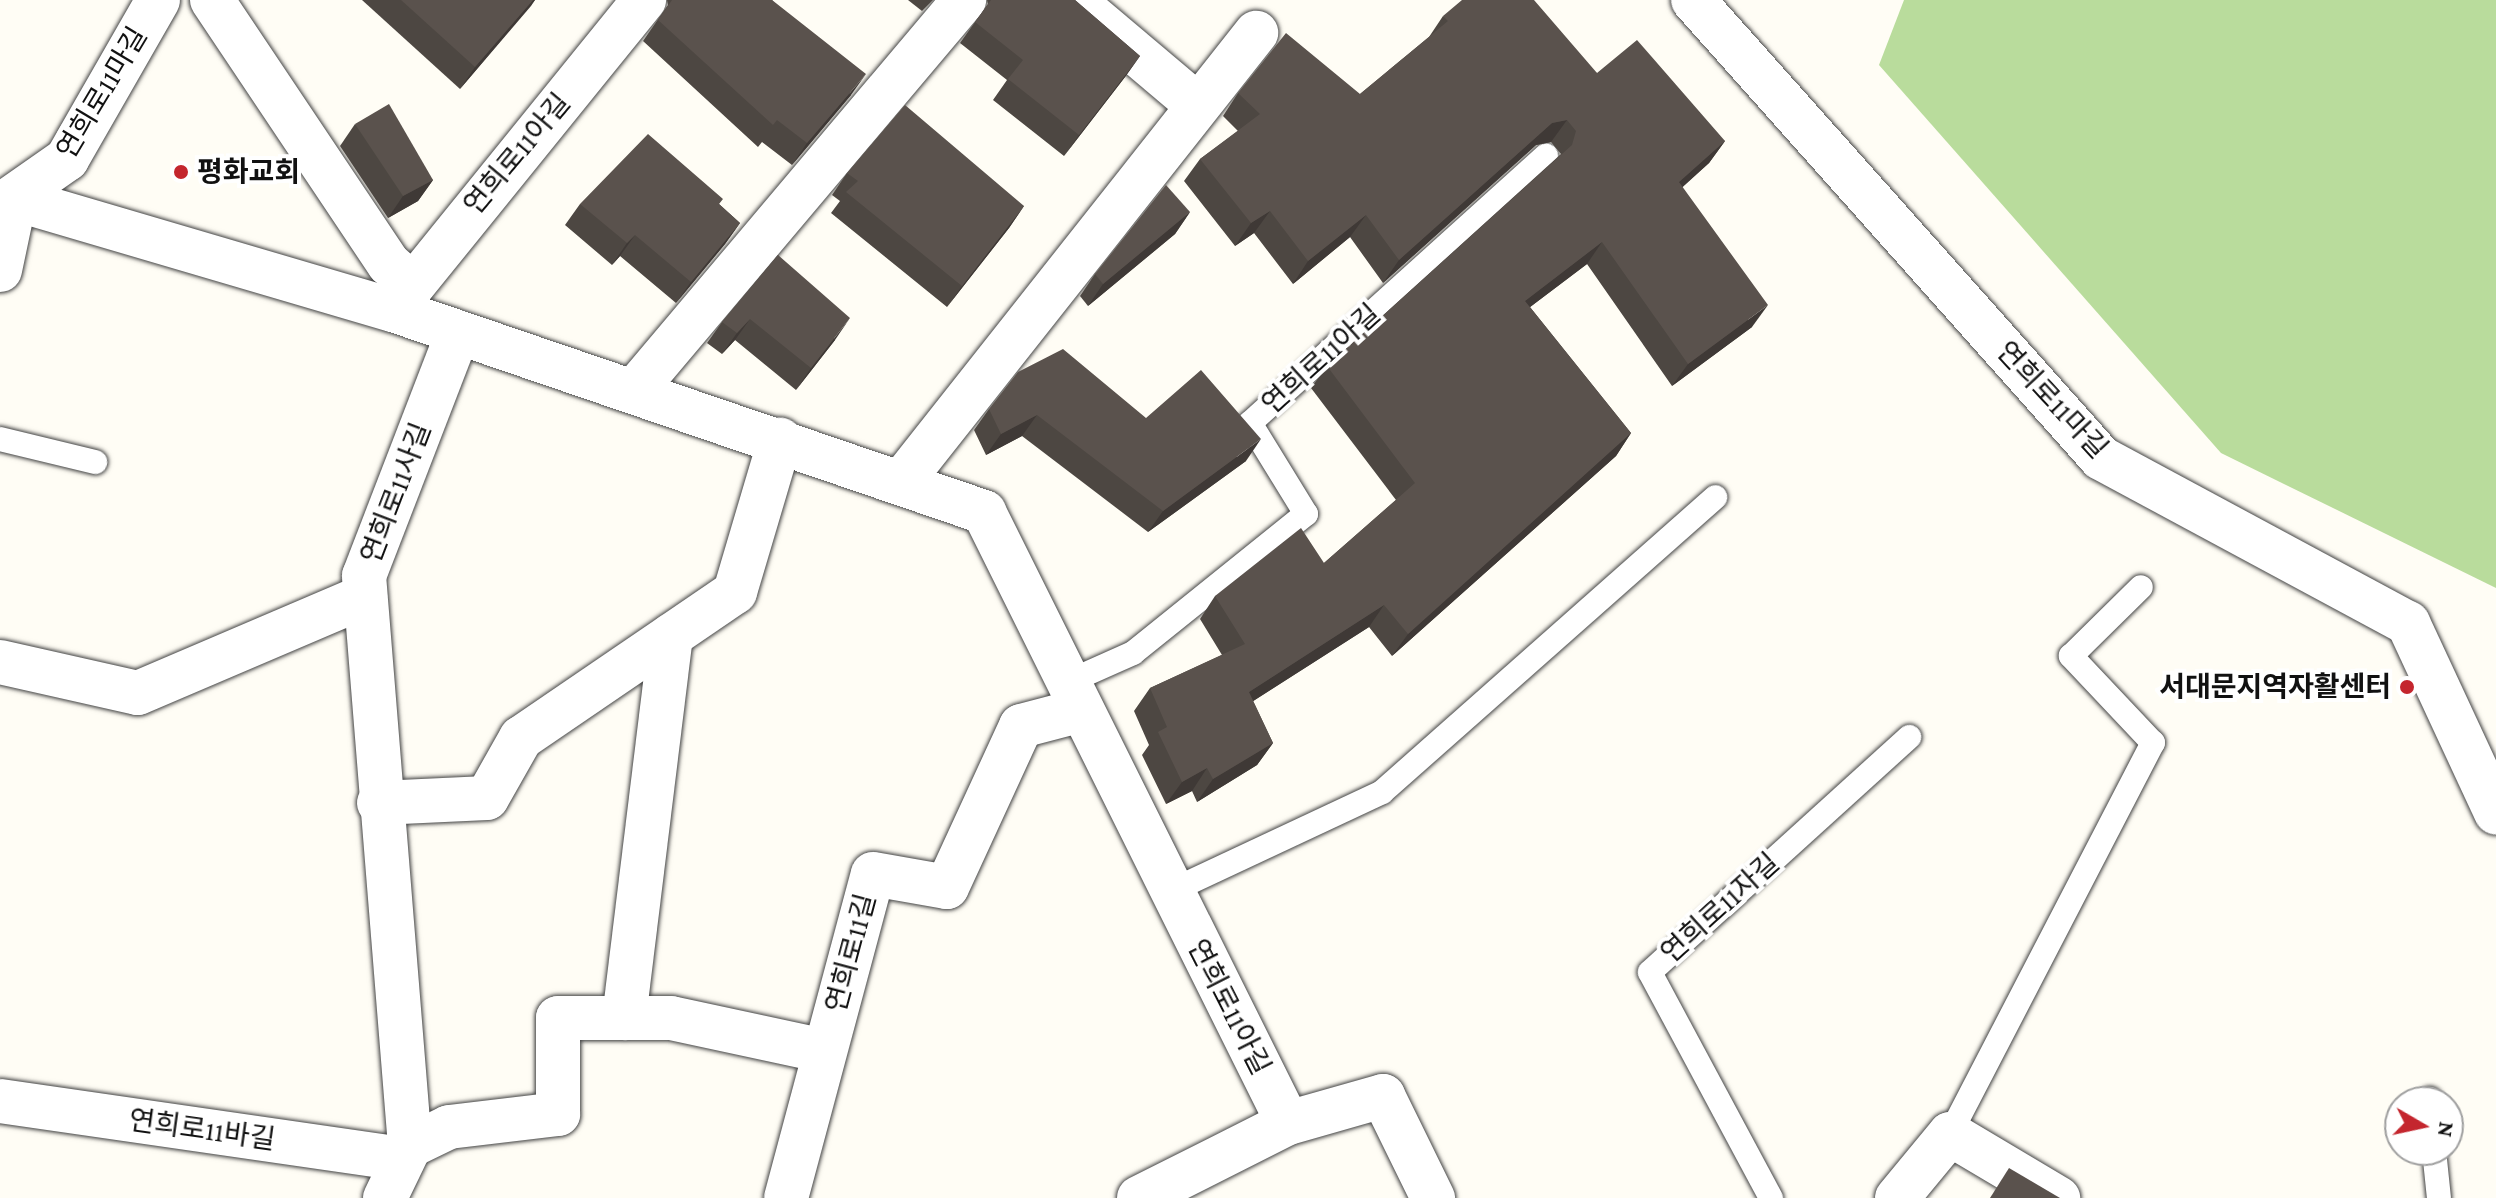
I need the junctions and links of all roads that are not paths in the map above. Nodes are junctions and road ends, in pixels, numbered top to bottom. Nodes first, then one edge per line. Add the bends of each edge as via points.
1 (158, 0) edge
2 (212, 0) edge
3 (644, 0) edge
4 (964, 0) edge
5 (1073, 0) edge
6 (1693, 0) edge
7 (1256, 33) dead end
8 (1196, 104) junction
9 (1546, 156) edge
10 (8, 203) edge
11 (0, 270) edge
12 (402, 296) junction
13 (458, 332) junction
14 (634, 391) junction
15 (0, 439) edge
16 (780, 440) junction
17 (95, 462) dead end
18 (903, 480) junction
19 (1715, 497) dead end
20 (2141, 587) dead end
21 (365, 596) junction
22 (671, 636) junction
23 (0, 662) edge
24 (1075, 696) junction
25 (1909, 737) dead end
26 (379, 803) junction
27 (2496, 813) edge
28 (1171, 891) junction
29 (624, 1018) junction
30 (825, 1051) junction
31 (0, 1101) edge
32 (1288, 1123) junction
33 (1950, 1134) junction
34 (407, 1152) junction
35 (2436, 1166) edge
36 (385, 1198) edge
37 (786, 1198) edge
38 (1139, 1198) edge
39 (1433, 1198) edge
40 (1771, 1198) edge
41 (1897, 1198) edge
42 (2058, 1198) edge
43 (2439, 1198) edge

1 - 10 street, 연희로11마길 via 67,159
2 - 12 street via 389,264
3 - 12 street, 연희로11아길
4 - 14 street
5 - 8 street
6 - 27 street, 연희로11마길 via 2101,458 2408,623
7 - 8 street
8 - 18 street
9 - 24 lane, 연희로11아길 via 1250,423 1306,514
10 - 11 street
10 - 12 street, 연희로11아길
12 - 13 street, 연희로11아길
13 - 14 street, 연희로11아길
13 - 21 street, 연희로11사길 via 364,576
14 - 16 street, 연희로11아길
15 - 17 lane
16 - 18 street, 연희로11아길
16 - 22 street via 735,592
18 - 24 street, 연희로11아길 via 984,512
19 - 28 lane via 1382,792
20 - 33 lane via 2071,656 2153,743
21 - 23 street via 138,693
21 - 26 street, 연희로11사길
22 - 26 street via 521,738 487,798
22 - 29 street
24 - 28 street, 연희로11아길
24 - 30 street, 연희로11길 via 1021,726 947,887 873,874
25 - 40 lane, 연희로11자길 via 1650,972
26 - 34 street, 연희로11사길
28 - 32 street, 연희로11아길
29 - 30 street via 671,1018
29 - 34 street via 558,1018 558,1114 449,1127
30 - 37 street, 연희로11길
31 - 34 street, 연희로11바길
32 - 38 street
32 - 39 street via 1383,1096
33 - 41 street
33 - 42 street
34 - 36 street, 연희로11사길
35 - 43 lane

